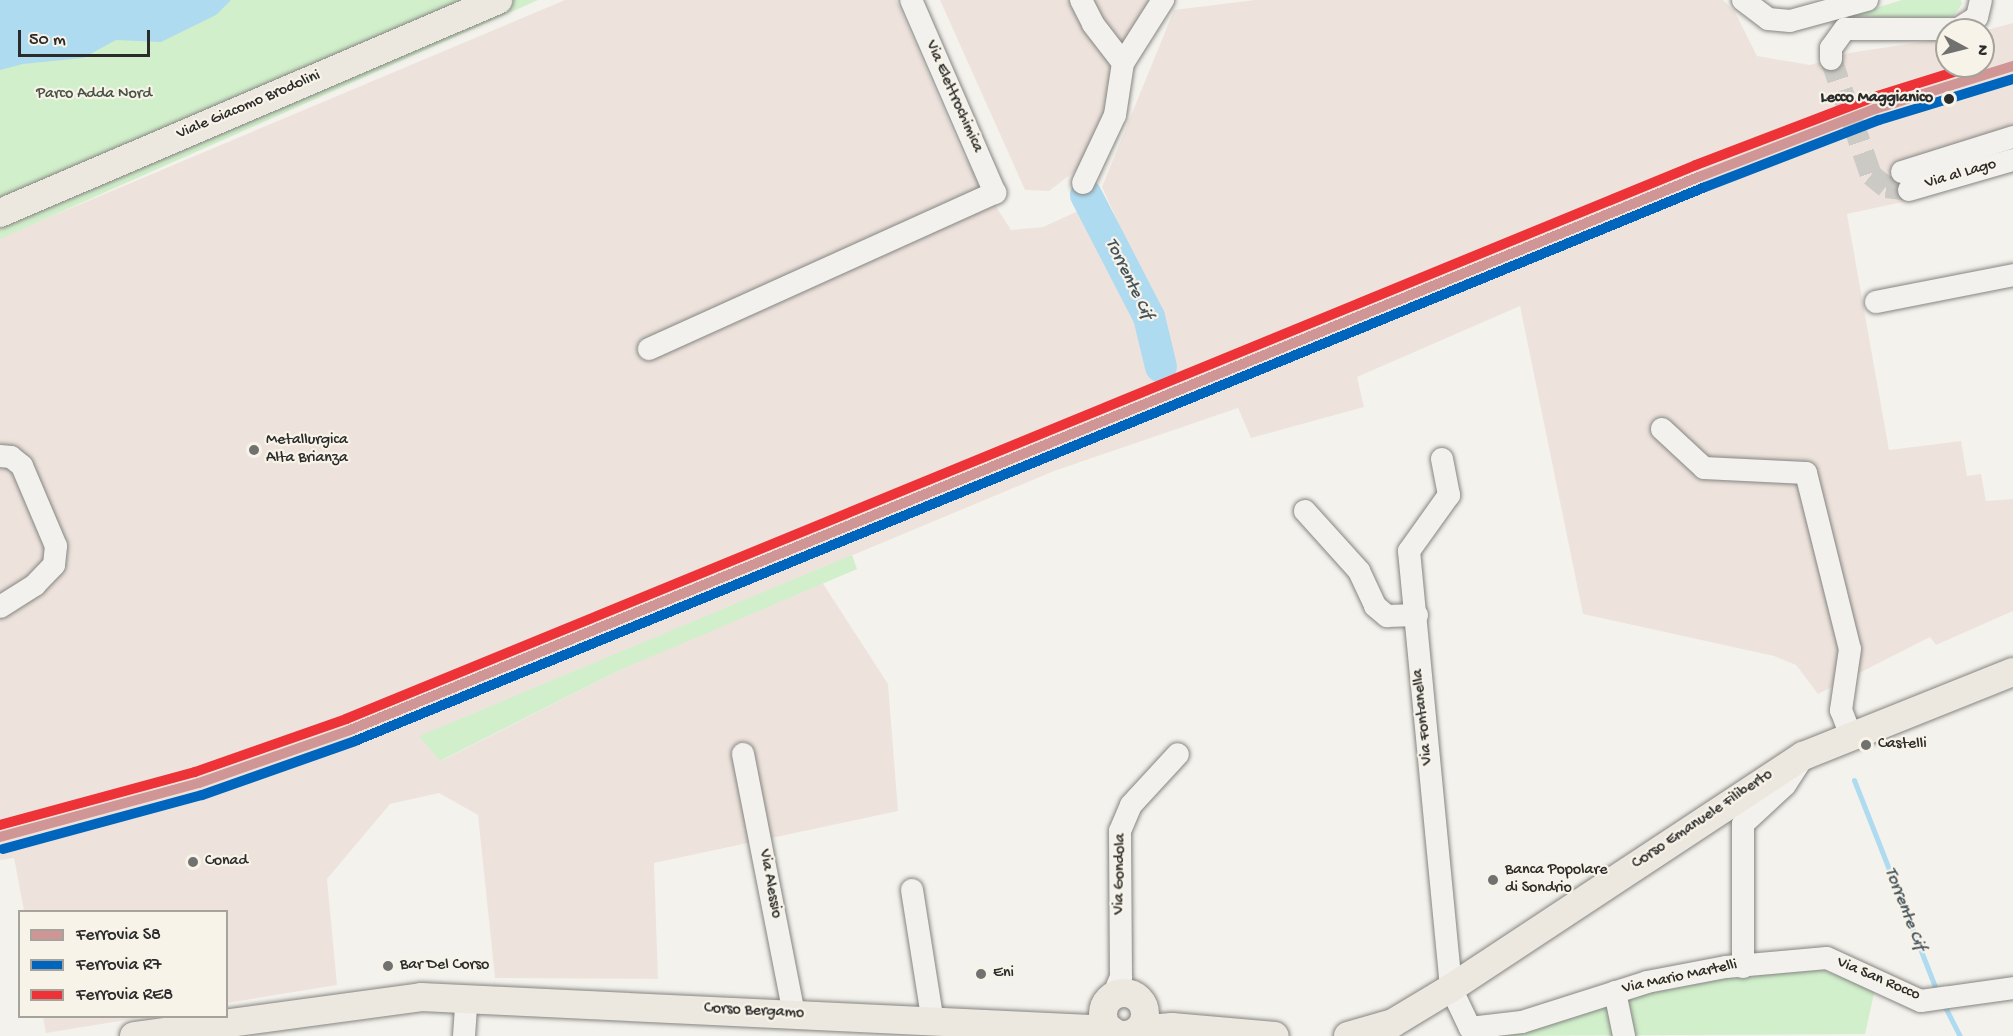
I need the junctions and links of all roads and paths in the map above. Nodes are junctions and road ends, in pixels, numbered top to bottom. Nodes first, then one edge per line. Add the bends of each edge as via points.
1 (498, 0) edge
2 (911, 0) edge
3 (1081, 0) edge
4 (1163, 0) edge
5 (1867, 0) edge
6 (1981, 0) edge
7 (1745, 4) edge
8 (1831, 59) tunnel mouth
9 (1123, 63) junction
10 (2013, 137) edge
11 (2013, 160) edge
12 (1083, 183) dead end
13 (0, 213) edge
14 (2013, 275) edge
15 (1876, 302) dead end
16 (649, 349) dead end
17 (1662, 429) dead end
18 (0, 456) edge
19 (1442, 459) dead end
20 (1305, 511) dead end
21 (0, 607) edge
22 (1417, 615) junction
23 (2013, 672) edge
24 (1851, 736) junction
25 (743, 754) dead end
26 (1178, 754) dead end
27 (1803, 756) junction
28 (912, 890) dead end
29 (1743, 967) junction
30 (1451, 988) junction
31 (2013, 988) edge
32 (1615, 992) junction
33 (467, 997) junction
34 (1123, 1006) junction
35 (794, 1014) junction
36 (933, 1022) junction
37 (999, 1030) edge
38 (185, 1032) edge
39 (1378, 1032) edge
40 (1471, 1032) edge
41 (134, 1036) edge
42 (464, 1036) edge
43 (1275, 1036) edge
44 (1348, 1036) edge
45 (1624, 1036) edge

1 - 13 main road, Viale Giacomo Brodolini
2 - 16 street, Via Elettrochimica via 995,193
3 - 9 street via 1093,24
4 - 9 street
5 - 7 street via 1790,21 1768,19
6 - 8 street via 1977,17 1958,28 1845,29 1831,48
9 - 12 street via 1115,115
10 - 11 street, Via al Lago via 1905,181
14 - 15 street
17 - 24 street via 1704,468 1806,473 1850,649 1841,710
18 - 21 street via 10,457 22,466 56,546 54,565 35,585
19 - 22 street, Via Fontanella via 1449,495 1409,551
20 - 22 street via 1359,571 1375,606 1387,616
22 - 30 street, Via Fontanella
23 - 24 main road, Corso Emanuele Filiberto
24 - 27 main road, Corso Emanuele Filiberto
25 - 35 street, Via Alessio
26 - 34 street, Via Gondola via 1131,805 1120,831
27 - 29 street, Via Mario Martelli via 1785,785 1743,824
27 - 30 main road, Corso Emanuele Filiberto
28 - 36 street
29 - 31 street, Via San Rocco via 1827,958 1921,1001
29 - 32 street, Via Mario Martelli via 1647,982
30 - 39 main road, Corso Emanuele Filiberto
30 - 40 street, Via Mario Martelli
32 - 40 street, Via Mario Martelli via 1522,1022
32 - 45 street
33 - 35 main road, Corso Bergamo
33 - 38 main road, Corso Bergamo via 388,999
33 - 42 street
34 - 37 main road, Corso Bergamo via 1087,1018
34 - 43 main road, Corso Bergamo via 1172,1027
35 - 36 main road, Corso Bergamo
36 - 37 main road, Corso Bergamo
38 - 41 main road, Corso Bergamo
39 - 44 main road, Corso Emanuele Filiberto

